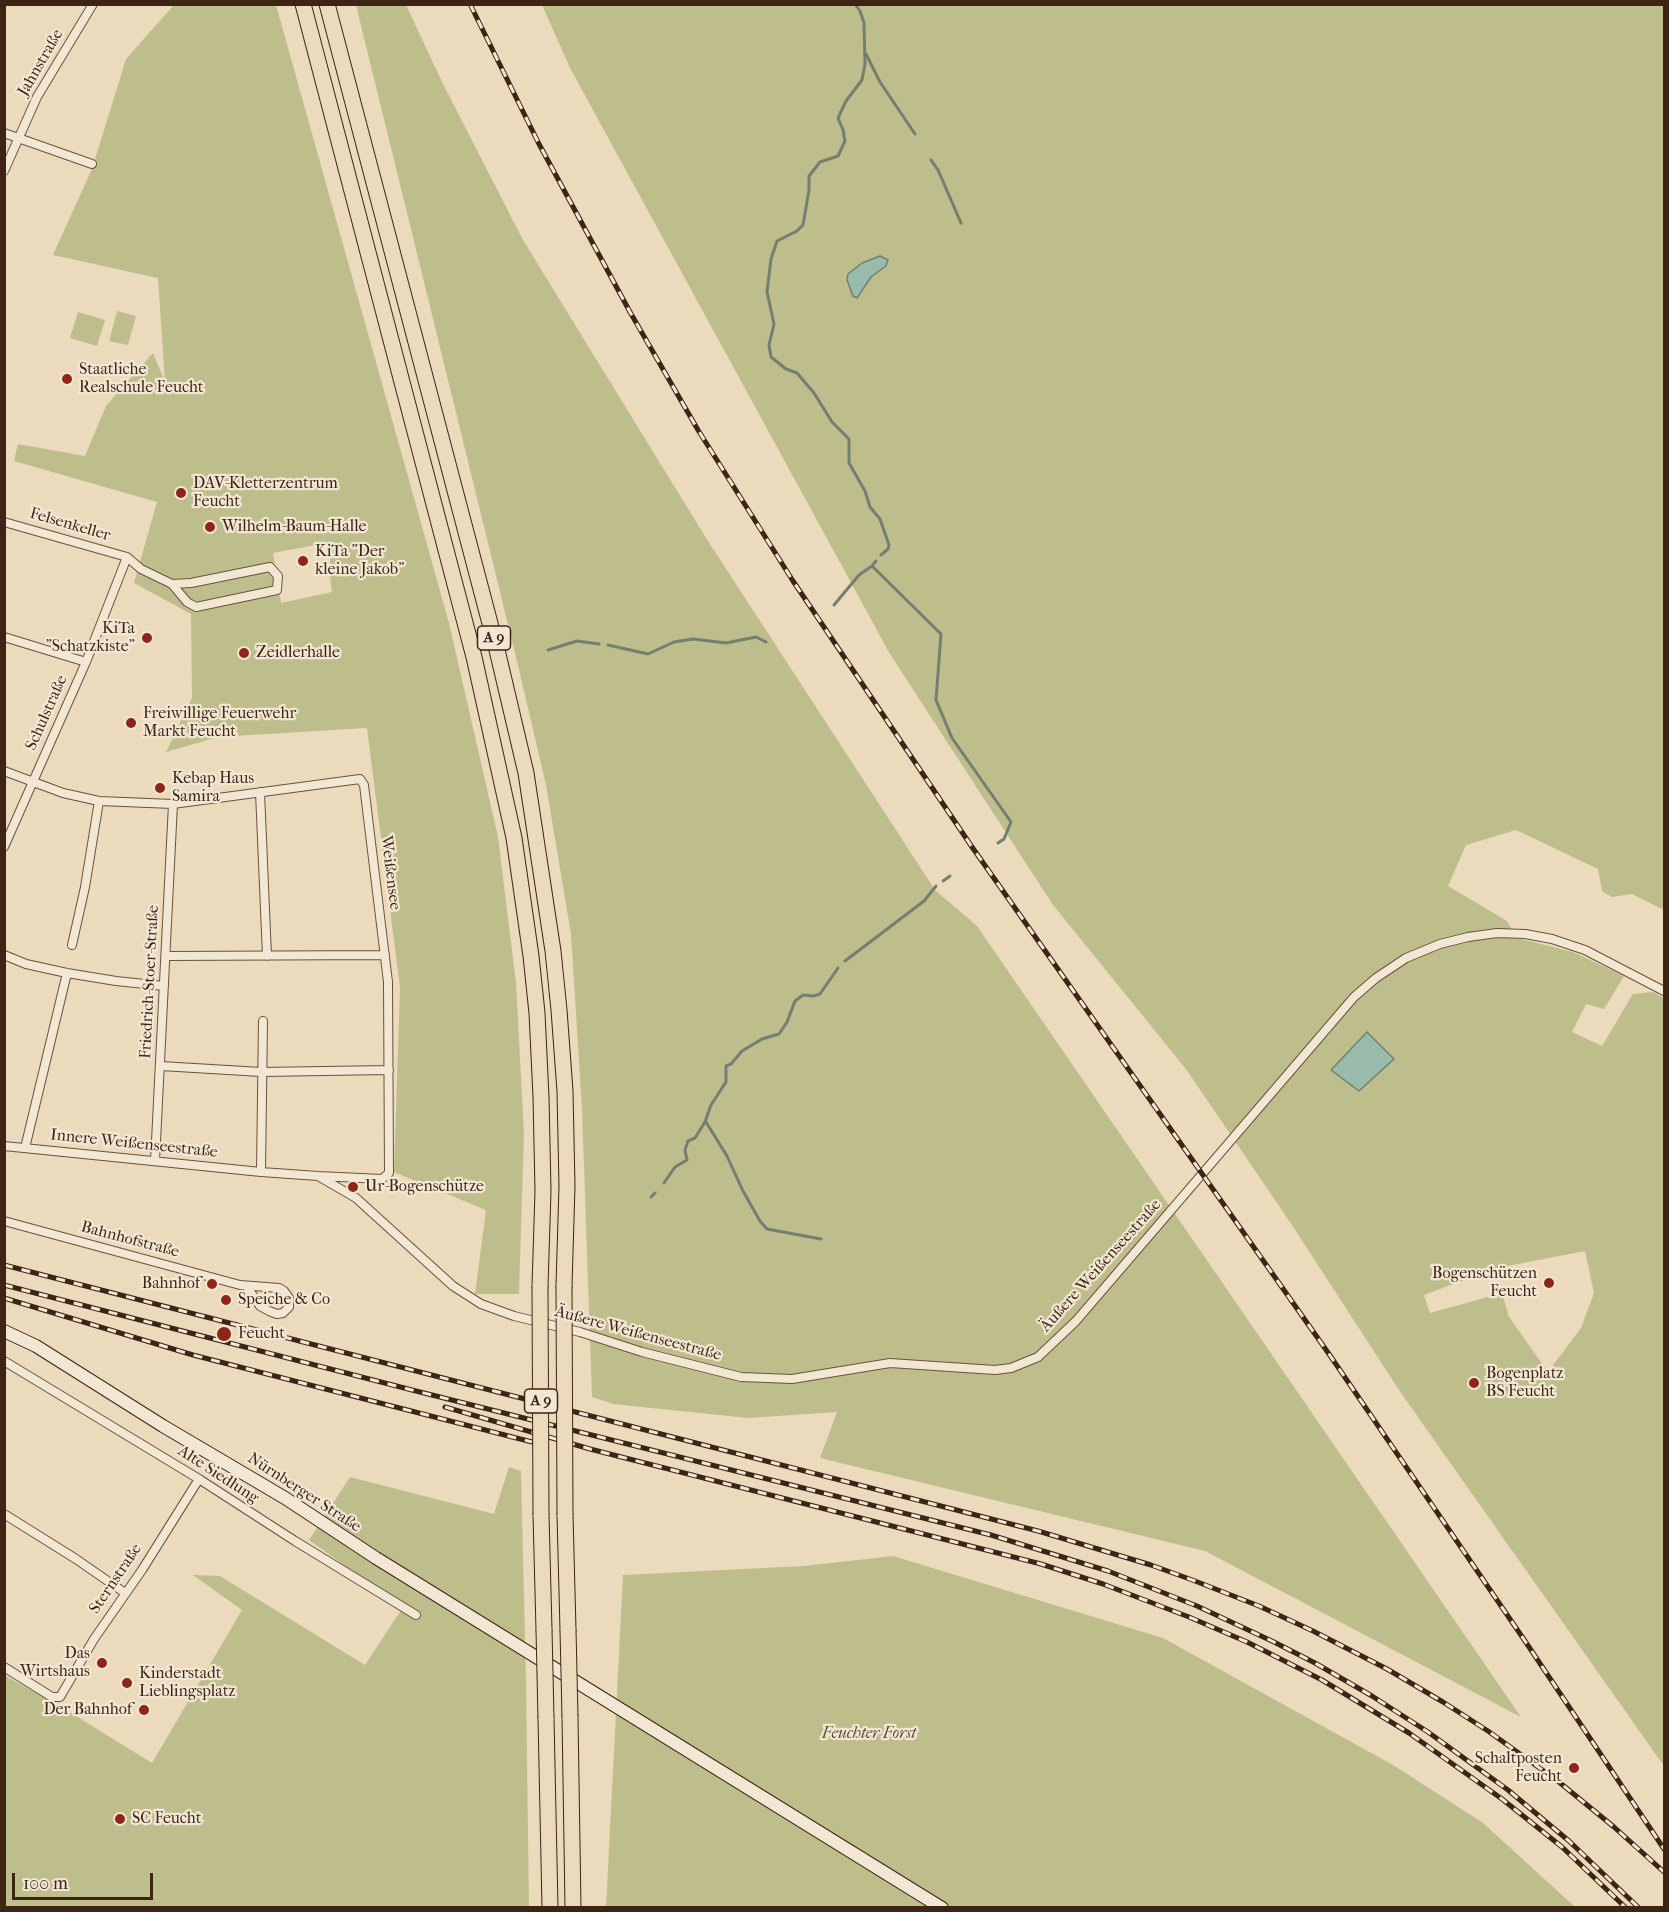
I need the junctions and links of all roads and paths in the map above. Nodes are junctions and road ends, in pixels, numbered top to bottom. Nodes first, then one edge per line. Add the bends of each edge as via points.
1 (93, 4) edge
2 (303, 4) edge
3 (327, 4) edge
4 (4, 133) edge
5 (18, 138) junction
6 (92, 165) dead end
7 (4, 171) edge
8 (4, 522) edge
9 (127, 557) junction
10 (172, 584) junction
11 (4, 637) edge
12 (87, 662) junction
13 (4, 771) edge
14 (33, 783) junction
15 (260, 792) junction
16 (99, 801) junction
17 (173, 804) junction
18 (4, 847) edge
19 (72, 945) dead end
20 (4, 955) edge
21 (385, 955) junction
22 (166, 956) junction
23 (267, 956) junction
24 (67, 973) junction
25 (164, 987) junction
26 (1665, 991) edge
27 (263, 1021) dead end
28 (161, 1066) junction
29 (388, 1070) junction
30 (261, 1072) junction
31 (4, 1146) edge
32 (25, 1148) junction
33 (155, 1161) junction
34 (261, 1172) junction
35 (318, 1176) junction
36 (4, 1221) edge
37 (247, 1287) junction
38 (4, 1330) edge
39 (4, 1361) edge
40 (199, 1479) junction
41 (4, 1514) edge
42 (125, 1593) junction
43 (416, 1615) dead end
44 (4, 1667) edge
45 (550, 1908) edge
46 (573, 1908) edge
47 (942, 1908) edge

1 - 5 street, Jahnstraße via 37,97
2 - 45 highway, A 9, bridge via 474,657 514,838 531,956 543,1167 541,1515
3 - 46 highway, A 9, bridge via 497,650 528,784 553,951 565,1091 567,1186 565,1515
4 - 5 street
5 - 6 street
5 - 7 street, Jahnstraße
8 - 9 street, Felsenkeller
9 - 10 street, Felsenkeller via 141,569
9 - 12 street, Schulstraße
10 - 10 street via 196,607 277,590 278,576 270,567
11 - 12 street
12 - 14 street, Schulstraße
13 - 14 street, Weißensee
14 - 16 street, Weißensee
14 - 18 street, Schulstraße
15 - 17 street, Weißensee
15 - 21 street, Weißensee via 360,778
15 - 23 street
16 - 17 street, Weißensee
16 - 19 street
17 - 22 street, Friedrich-Stoer-Straße
20 - 24 street
21 - 23 street
21 - 29 street, Innere Weißenseestraße
22 - 23 street
22 - 25 street, Friedrich-Stoer-Straße
24 - 25 street
24 - 32 street
25 - 28 street, Friedrich-Stoer-Straße
26 - 35 street, Äußere Weißenseestraße via 1585,950 1525,934 1468,937 1406,958 1354,998 1076,1321 1038,1357 1011,1368 890,1363 773,1380 741,1377 642,1352 481,1305 453,1286 356,1198
27 - 30 street
28 - 30 street
28 - 33 street, Friedrich-Stoer-Straße
29 - 30 street
29 - 35 street, Innere Weißenseestraße via 389,1173 382,1179
30 - 34 street
31 - 32 street, Innere Weißenseestraße
32 - 33 street, Innere Weißenseestraße
33 - 34 street, Innere Weißenseestraße
34 - 35 street, Innere Weißenseestraße
36 - 37 street, Bahnhofstraße
37 - 37 street, Bahnhofstraße via 260,1306 272,1313 283,1313 289,1307 288,1296 279,1288
38 - 47 main road, Nürnberger Straße via 304,1510
39 - 40 street, Alte Siedlung
40 - 42 street, Sternstraße
40 - 43 street, Alte Siedlung
41 - 42 street
42 - 44 street, Sternstraße via 60,1697 52,1697

